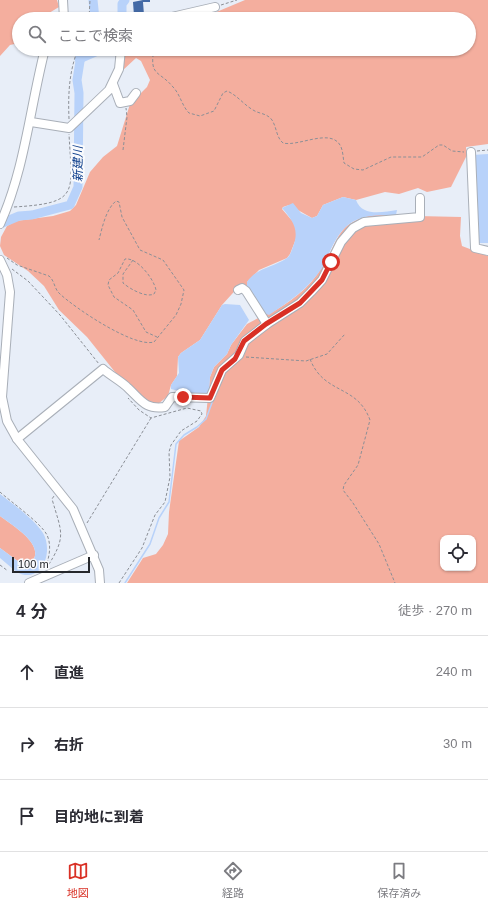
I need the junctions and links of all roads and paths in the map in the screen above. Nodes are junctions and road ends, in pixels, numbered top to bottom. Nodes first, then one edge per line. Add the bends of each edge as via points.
1 (63, 0) edge
2 (90, 0) edge
3 (237, 0) edge
4 (215, 6) joint
5 (64, 12) edge
6 (89, 12) edge
7 (191, 12) edge
8 (44, 56) edge
9 (75, 56) edge
10 (120, 56) edge
11 (153, 56) edge
12 (113, 84) junction
13 (136, 93) dead end
14 (125, 104) junction
15 (31, 122) junction
16 (69, 128) junction
17 (123, 150) dead end
18 (488, 150) edge
19 (471, 152) junction
20 (420, 198) dead end
21 (3, 215) edge
22 (99, 240) dead end
23 (488, 251) edge
24 (132, 260) junction
25 (4, 261) edge
26 (238, 290) dead end
27 (266, 324) junction
28 (345, 334) dead end
29 (157, 337) junction
30 (237, 357) junction
31 (310, 359) junction
32 (103, 369) junction
33 (1, 397) edge
34 (16, 439) junction
35 (58, 490) junction
36 (0, 492) edge
37 (83, 530) junction
38 (94, 555) junction
39 (0, 565) edge
40 (8, 571) dead end
41 (29, 583) edge
42 (100, 583) edge
43 (119, 583) edge
44 (395, 583) edge

1 - 5 street
2 - 6 path
3 - 4 path
4 - 7 street
8 - 15 street
9 - 16 path via 68,88
10 - 12 street via 119,69
11 - 19 path via 152,62 157,74 174,87 189,113 200,116 214,111 226,91 269,117 283,143 294,144 305,139 324,138 336,141 341,148 344,163 354,169 369,168 391,157 422,157 438,145 444,145 452,151
12 - 14 street via 120,103
12 - 16 street
13 - 14 street via 130,102
14 - 17 path via 127,117
15 - 16 street
15 - 21 street
16 - 21 path via 71,178 64,197 57,202 23,207
18 - 19 path
19 - 23 street via 475,248
20 - 27 street via 420,217 364,222 353,228 341,242 322,280 300,303
22 - 29 path via 113,204 119,202 122,217 140,250 163,260 181,284 184,294 181,304 176,315
24 - 24 path via 153,282 156,290 154,294 148,295 132,289 123,282 123,274
24 - 29 path via 125,259 108,285 119,302 133,310 146,332
25 - 29 path via 49,276 60,294 107,327 147,342 154,342
25 - 32 path via 28,281 60,315
25 - 33 street via 10,292
26 - 27 street via 242,288 246,291
27 - 30 street via 244,341
28 - 31 path via 327,354
30 - 31 path
30 - 32 street via 222,370 210,398 172,397 164,407 155,409 137,398 128,387
31 - 44 path via 321,378 353,396 368,413 370,420 358,466 343,490 379,544
32 - 34 street
33 - 34 street via 7,421
34 - 35 street
35 - 36 path via 52,499 62,534 55,555 45,570 50,547 47,535
35 - 37 street via 73,509
37 - 38 street
37 - 43 path via 151,418 187,408 201,411 202,414 197,421 181,431 171,445 170,477 165,502 155,516 142,548
38 - 41 street
38 - 42 street
39 - 40 path

